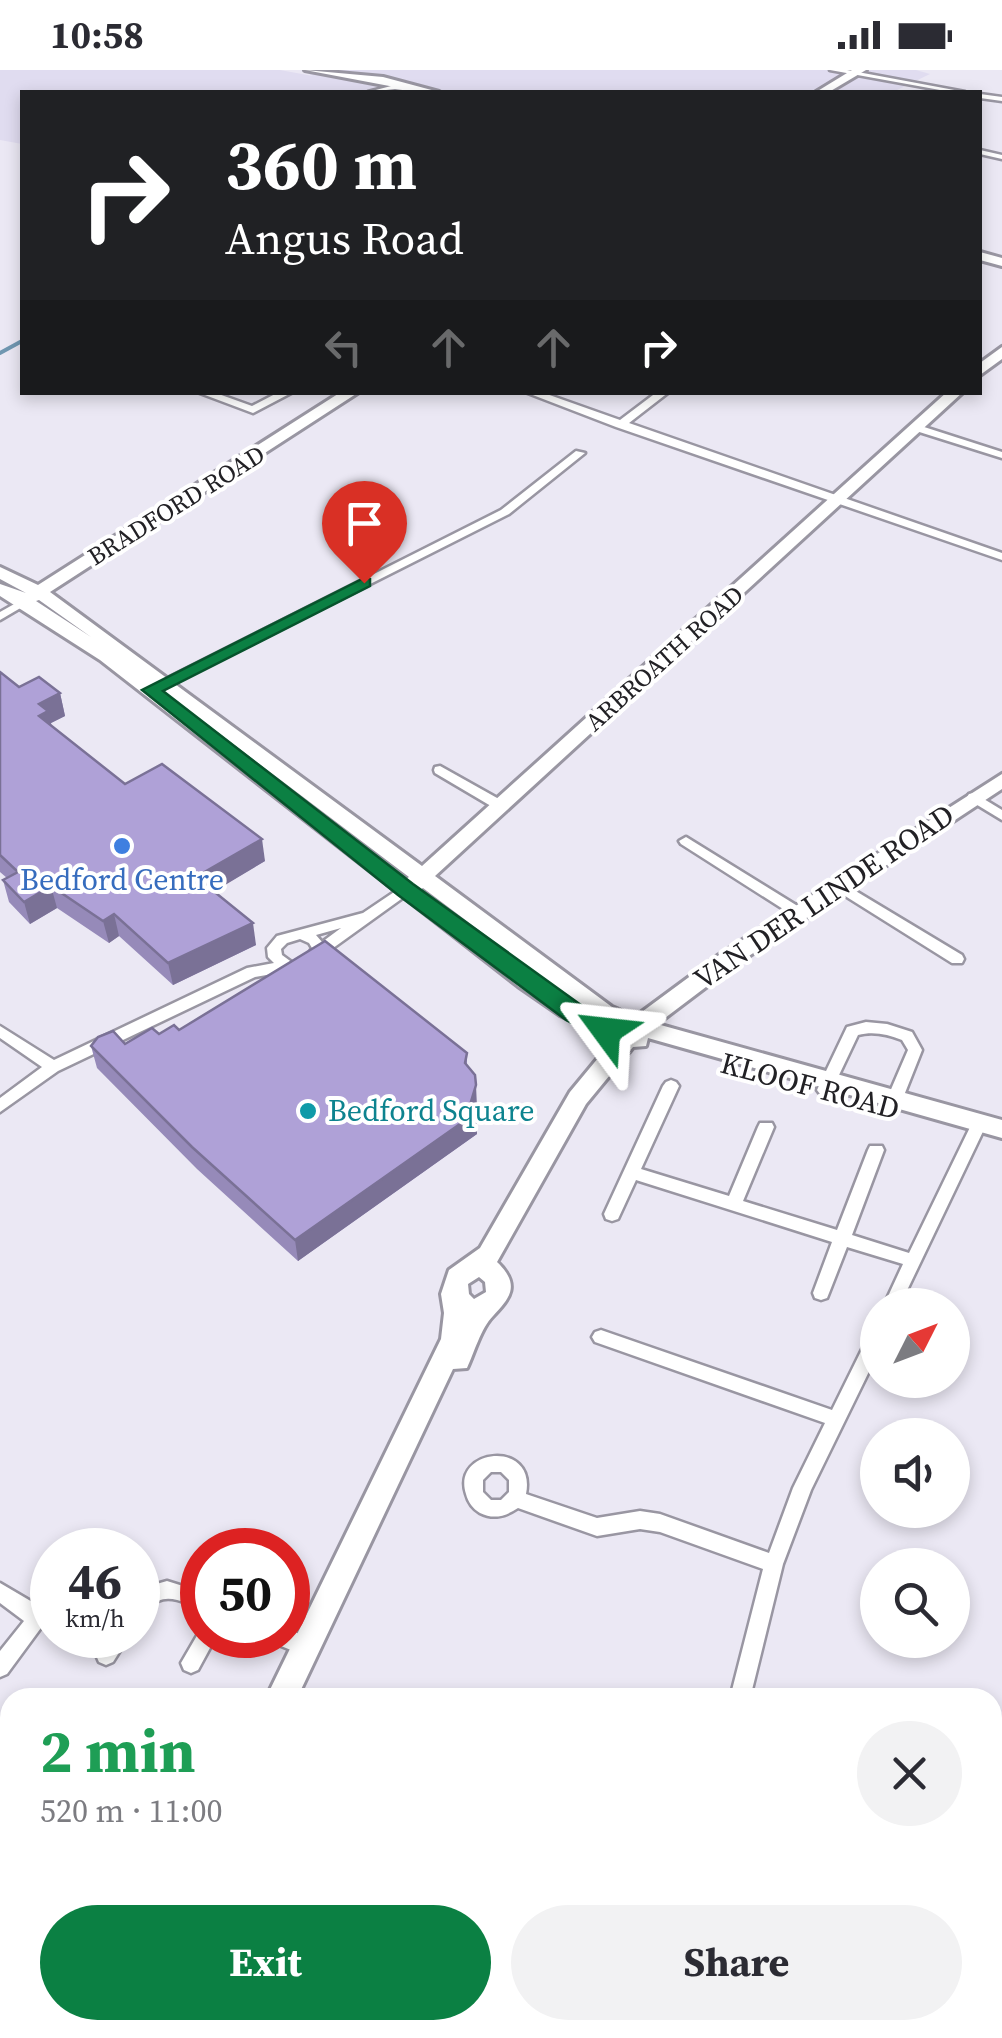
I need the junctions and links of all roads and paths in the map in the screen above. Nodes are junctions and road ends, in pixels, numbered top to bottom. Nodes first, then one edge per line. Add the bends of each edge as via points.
1 (311, 70) edge
2 (326, 71) edge
3 (847, 72) edge
4 (373, 87) edge
5 (408, 90) edge
6 (825, 90) edge
7 (950, 90) edge
8 (1002, 351) edge
9 (982, 369) edge
10 (210, 395) edge
11 (279, 395) edge
12 (347, 395) edge
13 (538, 395) edge
14 (660, 395) edge
15 (953, 395) edge
16 (620, 425) junction
17 (917, 428) junction
18 (580, 452) dead end
19 (1002, 455) edge
20 (837, 500) junction
21 (1002, 557) edge
22 (0, 572) edge
23 (0, 589) edge
24 (33, 596) junction
25 (0, 617) edge
26 (158, 686) junction
27 (440, 770) dead end
28 (1002, 780) edge
29 (974, 797) junction
30 (501, 806) junction
31 (1002, 816) edge
32 (686, 841) dead end
33 (414, 884) junction
34 (840, 886) junction
35 (799, 913) junction
36 (366, 916) junction
37 (304, 936) junction
38 (274, 952) junction
39 (318, 952) junction
40 (957, 959) dead end
41 (288, 966) junction
42 (252, 972) junction
43 (580, 998) junction
44 (552, 999) junction
45 (666, 1002) junction
46 (0, 1031) edge
47 (631, 1032) junction
48 (678, 1044) junction
49 (53, 1066) junction
50 (596, 1074) junction
51 (828, 1084) junction
52 (671, 1086) dead end
53 (894, 1103) junction
54 (0, 1106) edge
55 (766, 1127) dead end
56 (988, 1127) edge
57 (876, 1150) dead end
58 (544, 1163) junction
59 (633, 1173) junction
60 (733, 1205) junction
61 (612, 1214) dead end
62 (842, 1238) junction
63 (914, 1261) junction
64 (472, 1268) junction
65 (498, 1278) junction
66 (900, 1288) edge
67 (454, 1294) junction
68 (821, 1294) dead end
69 (484, 1307) junction
70 (601, 1337) dead end
71 (860, 1370) edge
72 (836, 1419) junction
73 (516, 1499) dead end
74 (774, 1564) junction
75 (0, 1592) edge
76 (326, 1610) junction
77 (310, 1640) edge
78 (193, 1658) edge
79 (301, 1658) edge
80 (191, 1662) dead end
81 (0, 1667) edge
82 (285, 1688) edge
83 (743, 1688) edge

1 - 2 main road
2 - 4 main road
3 - 6 main road
3 - 7 street
4 - 5 main road
8 - 9 main road
10 - 11 street via 253,410
12 - 24 main road, BRADFORD ROAD
13 - 16 street
14 - 16 street
15 - 17 main road, ARBROATH ROAD
16 - 20 street
17 - 19 street
17 - 20 main road, ARBROATH ROAD
18 - 26 street via 505,512
20 - 21 street
20 - 30 main road, ARBROATH ROAD
22 - 24 main road
23 - 24 main road
24 - 25 street, BRADFORD ROAD
24 - 26 main road
26 - 33 main road
27 - 30 street
28 - 29 main road, VAN DER LINDE ROAD
29 - 31 street
29 - 34 main road, VAN DER LINDE ROAD
30 - 33 main road, ARBROATH ROAD
32 - 35 street
33 - 36 street, ARBROATH ROAD
33 - 43 main road
33 - 44 main road
34 - 35 main road, VAN DER LINDE ROAD
34 - 40 street
35 - 45 main road, VAN DER LINDE ROAD
36 - 37 street, ARBROATH ROAD
36 - 39 street, ARBROATH ROAD
37 - 38 street via 282,939
37 - 39 street
38 - 41 street
38 - 42 street
39 - 41 street via 309,963
41 - 42 street
42 - 49 street
43 - 45 main road via 630,1011
43 - 47 main road
44 - 47 main road via 590,1023
44 - 50 main road via 586,1034
45 - 47 main road, VAN DER LINDE ROAD
45 - 48 main road
46 - 49 street
47 - 48 main road, KLOOF ROAD
47 - 50 main road, VAN DER LINDE ROAD
48 - 50 main road via 625,1057
48 - 51 main road, KLOOF ROAD
49 - 54 street
50 - 58 main road, VAN DER LINDE ROAD
51 - 53 main road, KLOOF ROAD
51 - 53 street via 852,1030 899,1033 915,1050
52 - 59 street
53 - 56 main road, KLOOF ROAD
55 - 60 street
56 - 63 street
57 - 62 street
58 - 64 main road, VAN DER LINDE ROAD via 494,1249
58 - 65 main road, VAN DER LINDE ROAD
59 - 60 street
59 - 61 street
60 - 62 street
62 - 63 street
62 - 68 street
63 - 66 street
64 - 65 main road
64 - 67 main road via 455,1280
65 - 69 main road via 499,1295
67 - 69 main road via 470,1307
67 - 76 main road via 454,1339 342,1564
69 - 76 main road via 355,1570
70 - 72 street
71 - 72 street
72 - 74 street
73 - 74 street via 590,1526 660,1522
74 - 83 street
75 - 81 street via 36,1620
76 - 77 main road
78 - 80 street
79 - 82 main road

